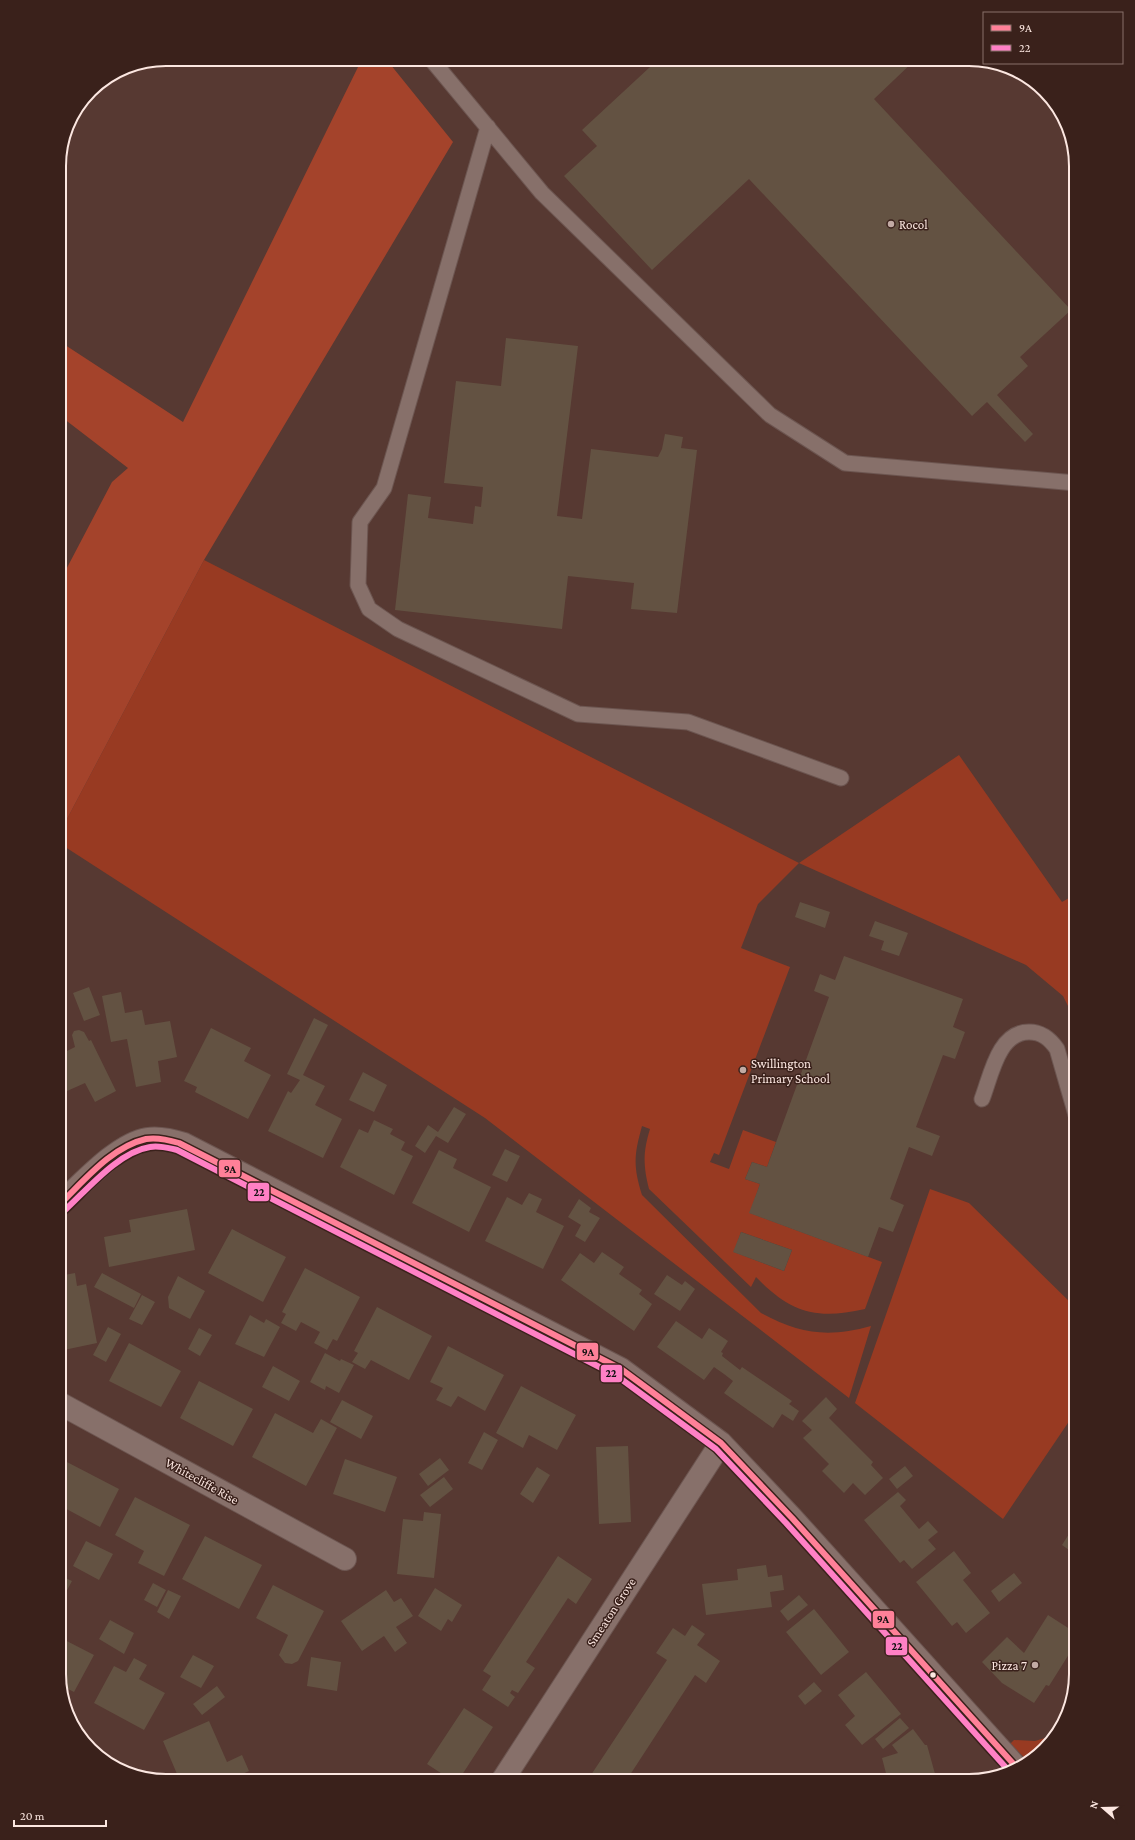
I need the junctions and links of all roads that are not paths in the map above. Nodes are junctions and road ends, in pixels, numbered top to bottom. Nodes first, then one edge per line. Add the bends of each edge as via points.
1 (436, 66) edge
2 (488, 127) junction
3 (1069, 482) edge
4 (841, 778) dead end
5 (1069, 1091) edge
6 (982, 1099) dead end
7 (66, 1199) edge
8 (66, 1408) edge
9 (721, 1443) junction
10 (345, 1559) dead end
11 (1013, 1764) edge
12 (507, 1774) edge

1 - 2 lane
2 - 3 lane via 542,193 770,415 845,463
2 - 4 lane via 384,488 360,522 358,585 369,609 398,629 578,714 688,722
5 - 6 lane via 1057,1049 1048,1038 1034,1032 1024,1032 1015,1035 1001,1048
7 - 9 street via 114,1155 129,1145 147,1139 166,1138 184,1144 621,1369
8 - 10 street, Whitecliffe Rise
9 - 11 street
9 - 12 street, Smeaton Grove

